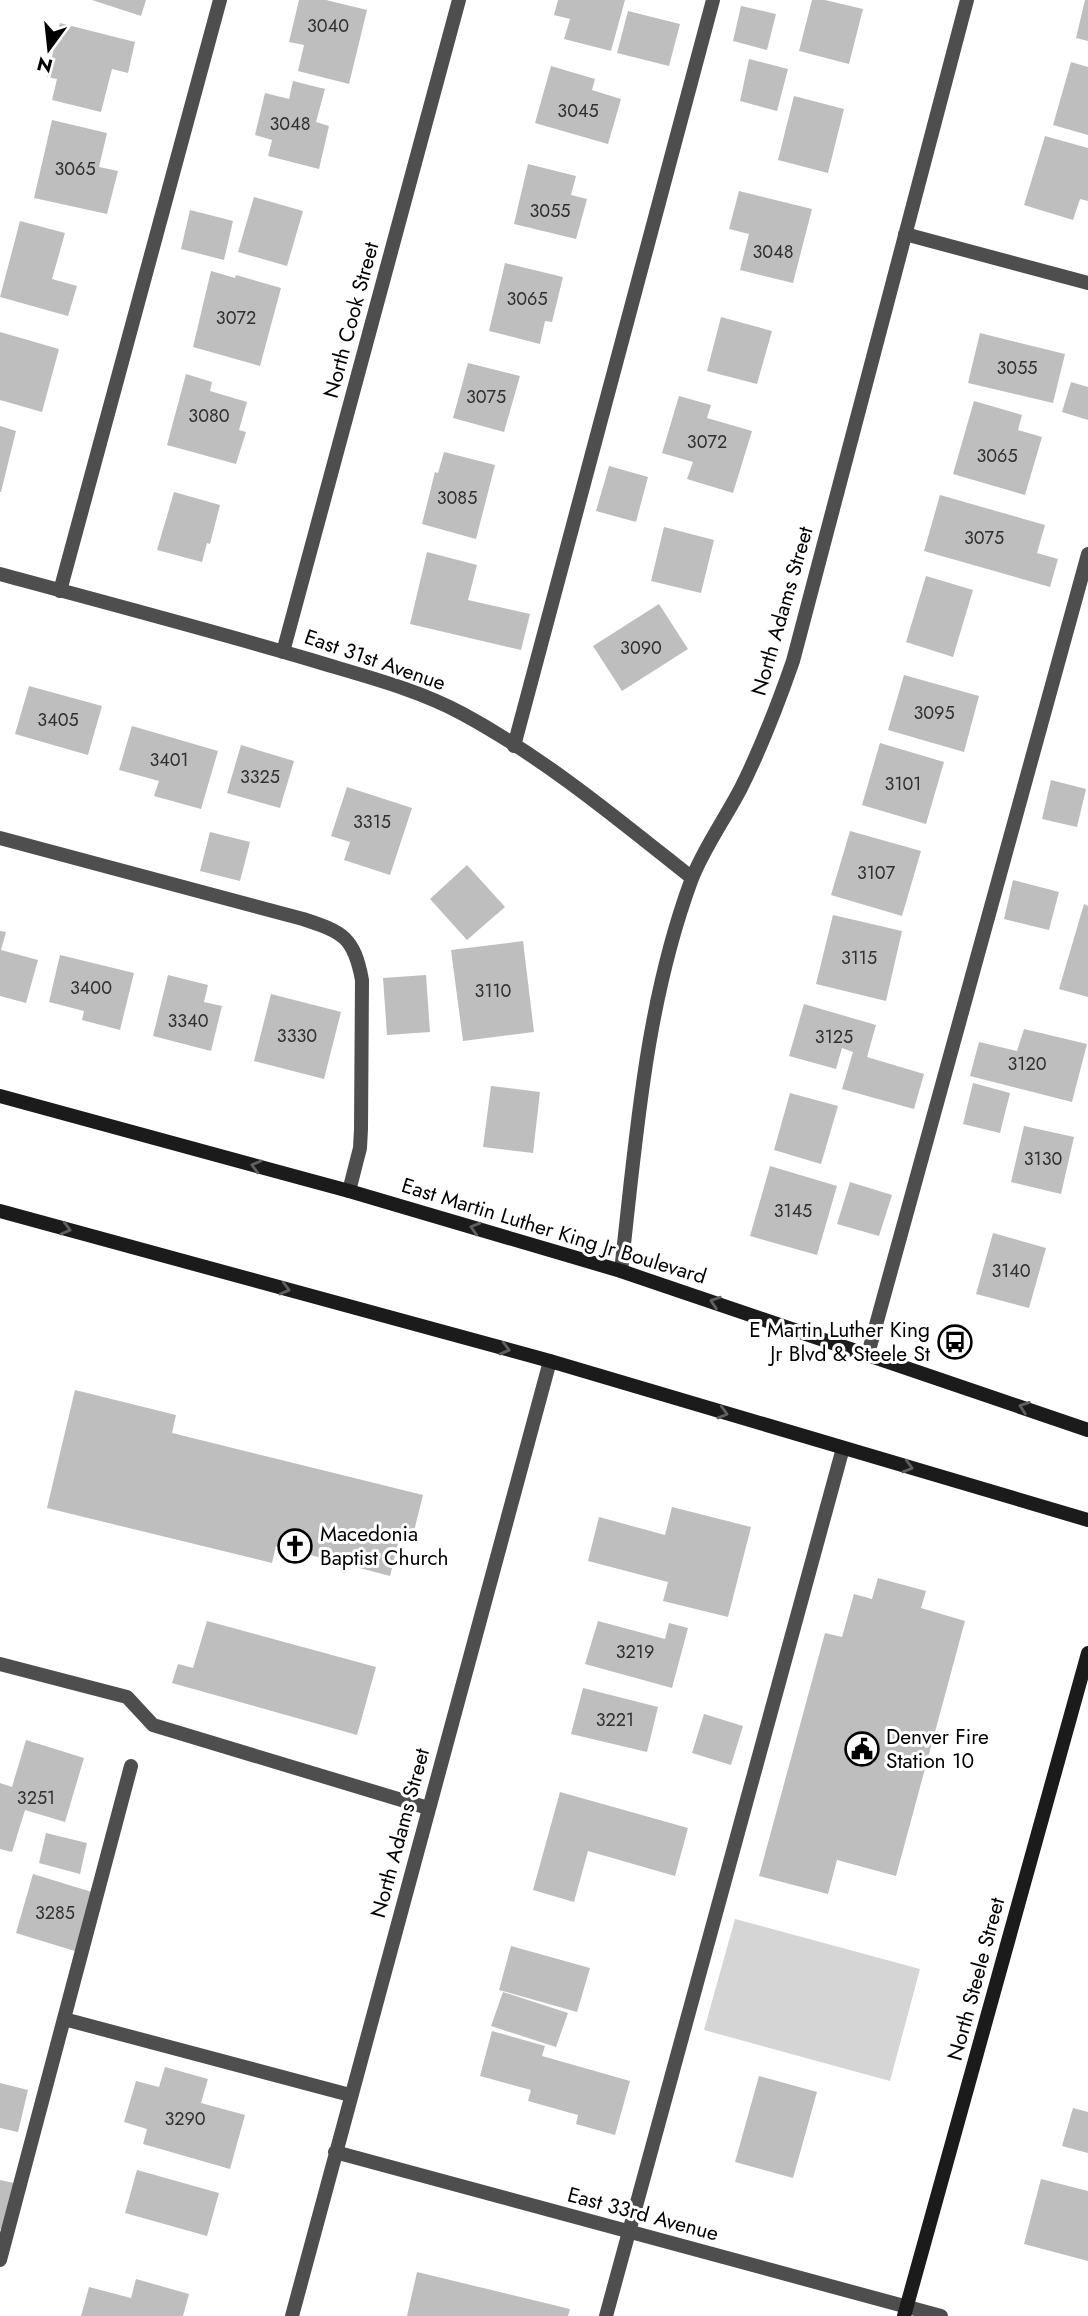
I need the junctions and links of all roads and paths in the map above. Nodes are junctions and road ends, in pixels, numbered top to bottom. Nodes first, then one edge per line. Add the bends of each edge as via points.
1 (220, 0) edge
2 (459, 0) edge
3 (713, 0) edge
4 (967, 0) edge
5 (905, 234) junction
6 (1088, 283) edge
7 (1088, 554) edge
8 (0, 574) edge
9 (60, 591) junction
10 (283, 652) junction
11 (514, 746) junction
12 (0, 838) edge
13 (692, 878) junction
14 (0, 1096) edge
15 (349, 1191) junction
16 (0, 1211) edge
17 (621, 1271) junction
18 (868, 1354) junction
19 (550, 1362) junction
20 (1088, 1430) edge
21 (843, 1448) junction
22 (1088, 1520) edge
23 (1088, 1653) edge
24 (0, 1664) edge
25 (131, 1766) dead end
26 (428, 1808) junction
27 (64, 2018) junction
28 (350, 2095) junction
29 (335, 2152) junction
30 (628, 2232) junction
31 (0, 2260) edge
32 (906, 2311) edge
33 (292, 2316) edge
34 (606, 2316) edge
35 (941, 2316) edge

1 - 9 street
2 - 10 street, North Cook Street
3 - 11 street
4 - 5 street, North Adams Street
5 - 6 street
5 - 13 street, North Adams Street via 793,660 770,727
7 - 18 street
8 - 9 street, East 31st Avenue
9 - 10 street, East 31st Avenue
10 - 11 street, East 31st Avenue via 391,684 462,713
11 - 13 street, East 31st Avenue via 547,766
12 - 15 street via 303,919 332,928 346,939 358,957 362,980 361,1129
13 - 17 street, North Adams Street via 665,960 648,1049
15 -> 14 main road, East Martin Luther King Jr Boulevard
17 -> 15 main road, East Martin Luther King Jr Boulevard
16 -> 19 main road
18 -> 17 main road, East Martin Luther King Jr Boulevard
20 -> 18 main road, East Martin Luther King Jr Boulevard
19 -> 21 main road
19 - 26 street, North Adams Street
21 -> 22 main road
21 - 30 street
23 - 32 main road, North Steele Street
24 - 26 street via 127,1697 153,1725
25 - 27 street
26 - 28 street, North Adams Street
27 - 28 street
27 - 31 street
28 - 29 street, North Adams Street
29 - 30 street, East 33rd Avenue
29 - 33 street, North Adams Street
30 - 32 street, East 33rd Avenue
30 - 34 street
32 - 35 street, East 33rd Avenue

